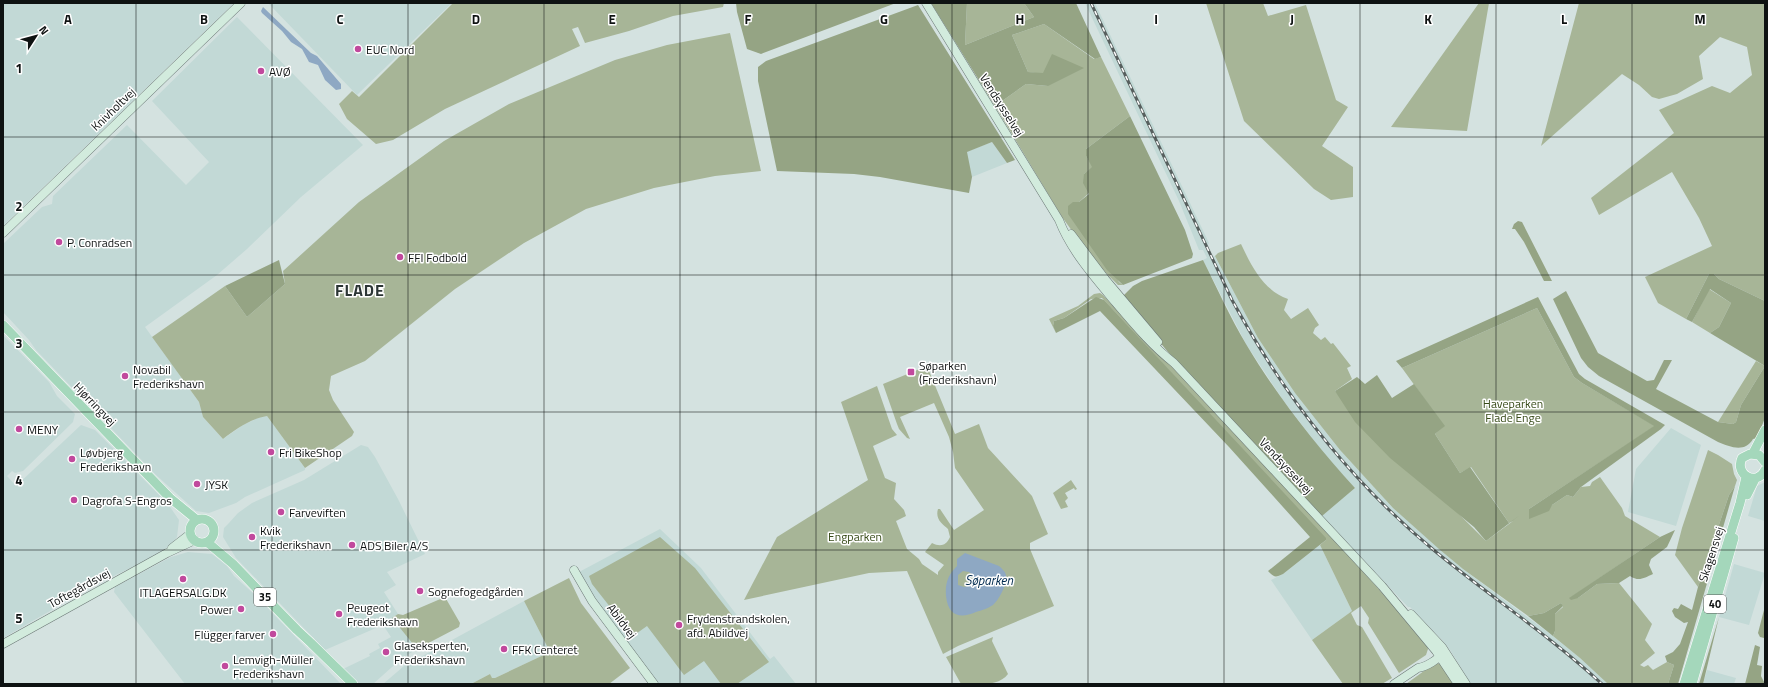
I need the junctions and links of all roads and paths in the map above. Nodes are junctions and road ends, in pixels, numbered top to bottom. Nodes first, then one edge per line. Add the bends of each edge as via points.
1 (241, 3) edge
2 (926, 3) edge
3 (3, 233) edge
4 (3, 325) edge
5 (1765, 430) edge
6 (1765, 441) edge
7 (1753, 453) junction
8 (1764, 460) edge
9 (1765, 470) edge
10 (1746, 477) junction
11 (1755, 479) junction
12 (193, 530) junction
13 (210, 538) junction
14 (574, 570) dead end
15 (306, 639) junction
16 (3, 644) edge
17 (1440, 653) junction
18 (344, 684) edge
19 (353, 684) edge
20 (654, 684) edge
21 (1394, 684) edge
22 (1458, 684) edge
23 (1466, 684) edge
24 (1684, 684) edge
25 (1692, 684) edge

1 - 3 street, Knivholtvej
2 - 17 street, Vendsysselvej via 1064,232 1093,274 1136,327 1174,363 1382,586 1407,609
4 - 12 main road, Hjørringvej / 35 via 170,498
5 - 7 main road, 40
6 - 8 main road
7 - 8 main road
7 - 10 main road, 40 via 1744,456 1740,463 1741,471
9 - 11 main road, 40 via 1762,476
10 - 11 main road
10 - 24 main road, Skagensvej / 40
11 - 25 main road, Skagensvej / 40 via 1743,505
12 - 13 main road, 35 via 200,542
12 - 13 main road, 35 via 201,519 209,521 213,528
12 - 16 street, Toftegårdsvej via 167,553
13 - 15 main road, 35
14 - 20 street, Abildvej via 592,601
15 - 18 main road, 35 via 308,645
15 - 19 main road, 35
17 - 21 street
17 - 22 street, Vendsysselvej
17 - 23 street, Vendsysselvej

